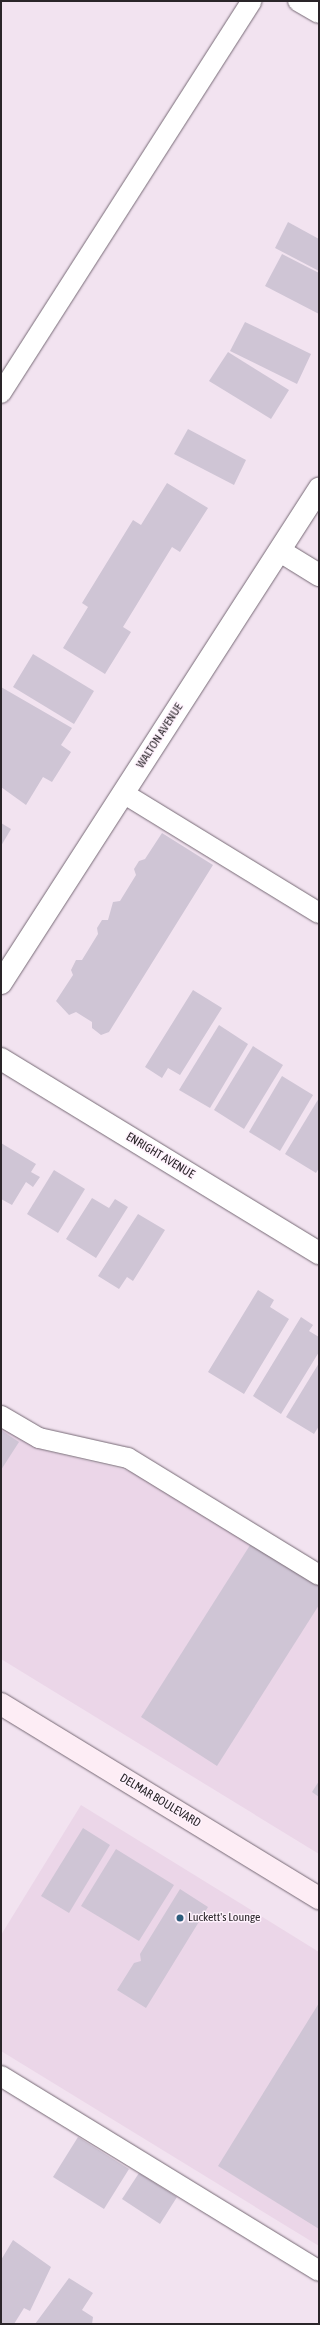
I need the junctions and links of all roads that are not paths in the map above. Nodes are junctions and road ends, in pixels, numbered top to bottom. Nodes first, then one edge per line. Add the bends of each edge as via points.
1 (252, 1) edge
2 (298, 1) edge
3 (319, 13) edge
4 (1, 393) edge
5 (319, 489) edge
6 (280, 551) junction
7 (319, 575) edge
8 (123, 793) junction
9 (319, 913) edge
10 (1, 983) edge
11 (1, 1059) edge
12 (319, 1253) edge
13 (1, 1416) edge
14 (319, 1575) edge
15 (1, 1704) edge
16 (319, 1898) edge
17 (1, 2076) edge
18 (319, 2271) edge

1 - 4 lane
2 - 3 lane
5 - 6 street, WALTON AVENUE
6 - 7 street
6 - 8 street, WALTON AVENUE
8 - 9 lane
8 - 10 street, WALTON AVENUE
11 - 12 street, ENRIGHT AVENUE
13 - 14 lane via 39,1438 128,1458
15 - 16 main road, DELMAR BOULEVARD
17 - 18 lane

